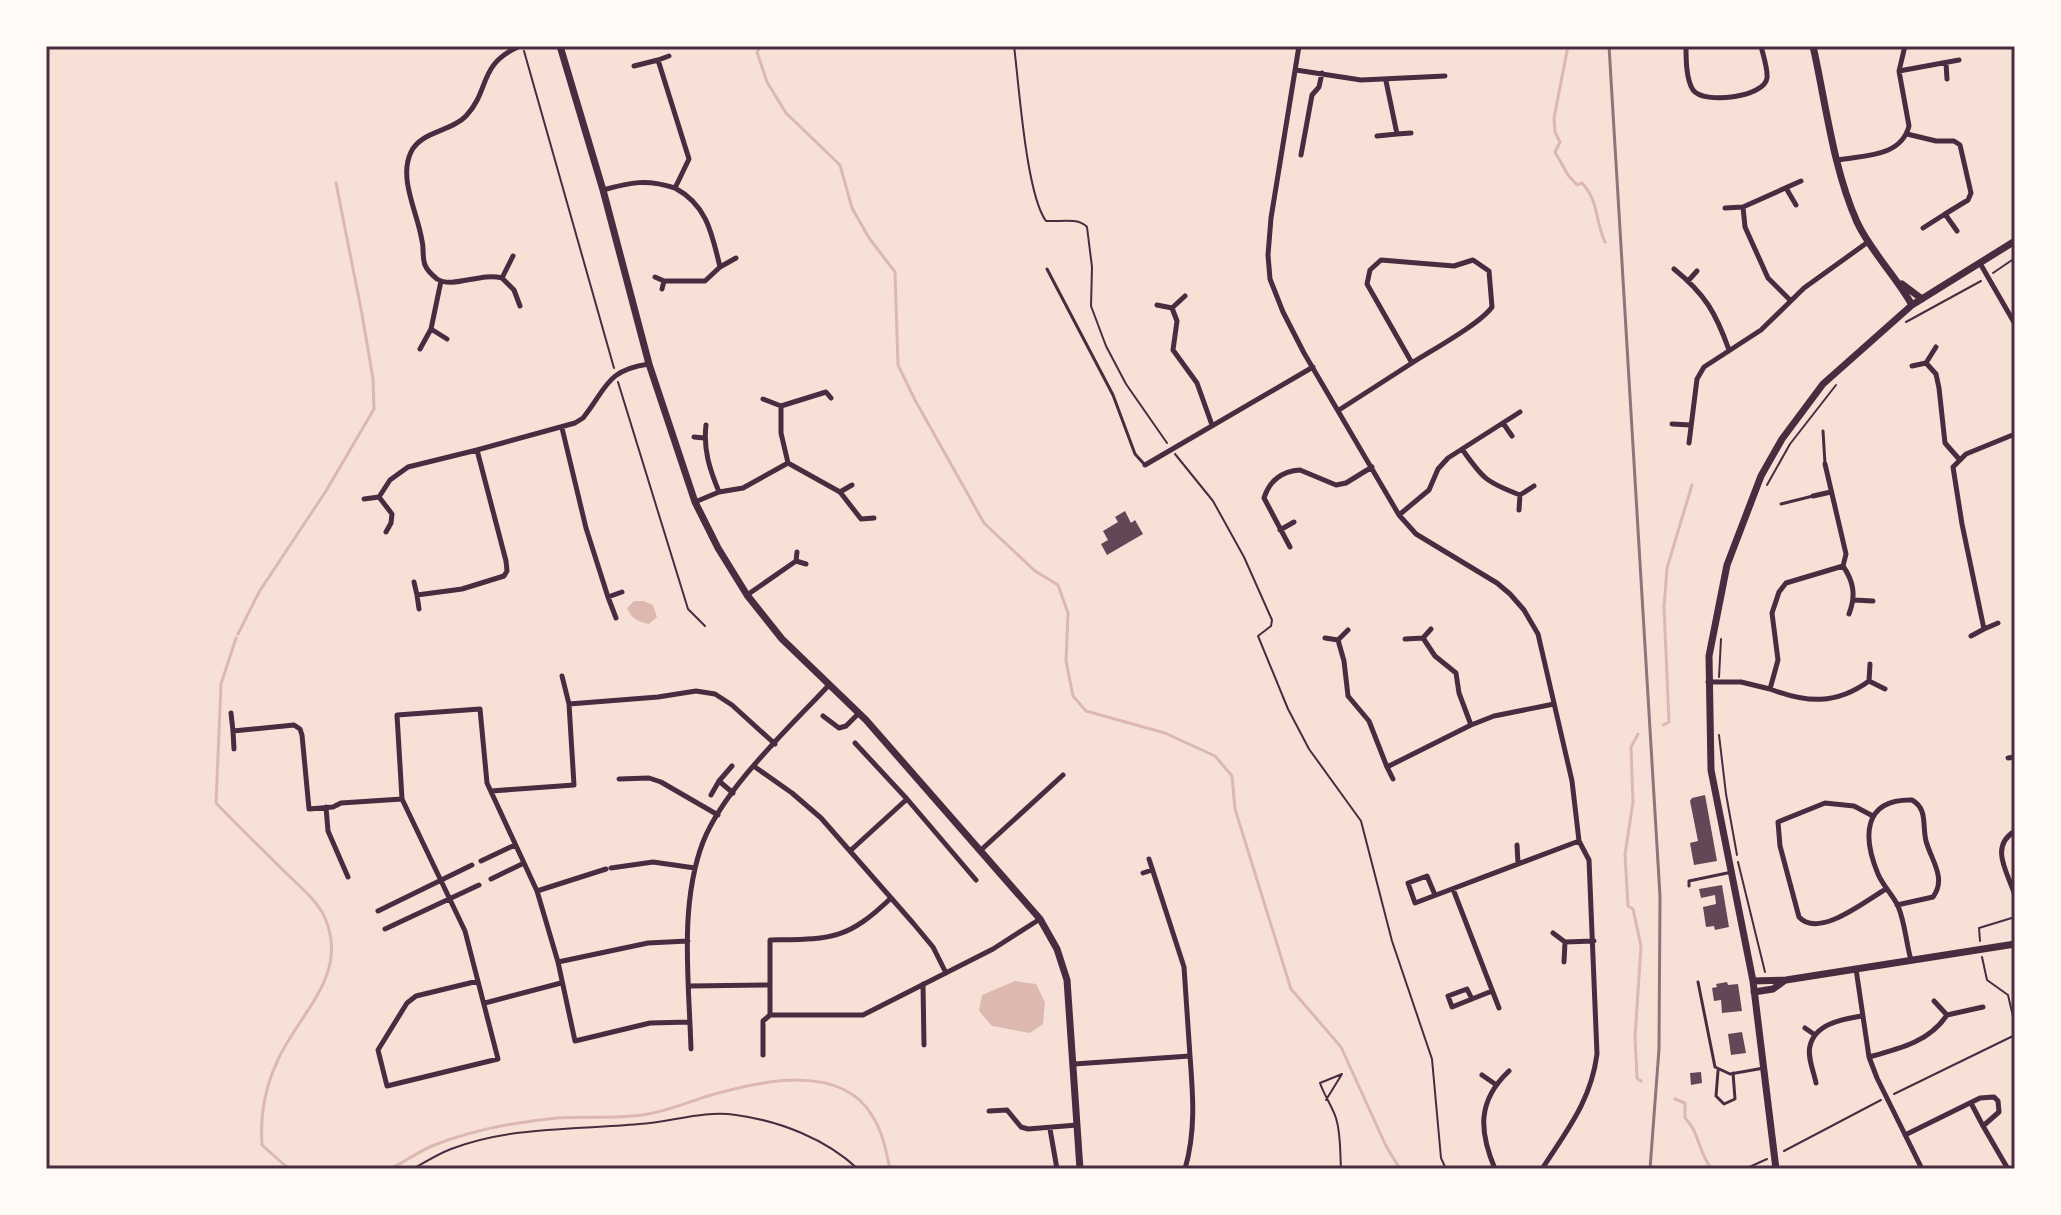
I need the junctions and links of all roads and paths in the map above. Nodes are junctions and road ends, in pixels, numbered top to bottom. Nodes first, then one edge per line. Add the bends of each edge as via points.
1 (521, 46) edge
2 (560, 46) edge
3 (1014, 46) edge
4 (1299, 46) edge
5 (1686, 46) edge
6 (1761, 46) edge
7 (1813, 46) edge
8 (1905, 46) edge
9 (669, 56) dead end
10 (658, 60) junction
11 (1959, 60) dead end
12 (1946, 63) junction
13 (634, 66) dead end
14 (1296, 70) junction
15 (1899, 71) junction
16 (1322, 73) junction
17 (1445, 76) dead end
18 (1947, 79) dead end
19 (1386, 81) junction
20 (1411, 133) dead end
21 (1397, 134) junction
22 (1907, 134) junction
23 (1377, 136) dead end
24 (1301, 155) dead end
25 (1838, 160) junction
26 (1801, 181) dead end
27 (675, 188) junction
28 (1786, 188) junction
29 (603, 190) junction
30 (1796, 205) dead end
31 (1743, 207) junction
32 (1725, 208) dead end
33 (1945, 214) junction
34 (1923, 228) dead end
35 (1957, 231) dead end
36 (2015, 241) edge
37 (1868, 242) junction
38 (513, 256) dead end
39 (736, 258) dead end
40 (1981, 265) junction
41 (720, 267) junction
42 (1047, 269) dead end
43 (1674, 269) dead end
44 (1697, 271) dead end
45 (655, 277) dead end
46 (502, 278) junction
47 (441, 281) junction
48 (664, 281) junction
49 (1688, 281) junction
50 (1900, 282) junction
51 (662, 289) dead end
52 (1185, 296) dead end
53 (1922, 299) junction
54 (1790, 300) junction
55 (1157, 305) dead end
56 (1912, 305) junction
57 (520, 306) dead end
58 (1172, 308) junction
59 (2015, 324) edge
60 (431, 329) junction
61 (447, 339) dead end
62 (1936, 347) dead end
63 (420, 349) dead end
64 (1729, 350) junction
65 (1412, 363) junction
66 (1926, 363) junction
67 (649, 364) junction
68 (1912, 366) dead end
69 (1313, 367) junction
70 (616, 373) junction
71 (831, 398) dead end
72 (763, 399) dead end
73 (781, 406) junction
74 (1339, 410) junction
75 (1520, 412) dead end
76 (1503, 423) junction
77 (1672, 424) dead end
78 (706, 425) dead end
79 (1212, 425) junction
80 (1690, 425) junction
81 (562, 428) junction
82 (1823, 431) dead end
83 (2015, 434) edge
84 (1512, 436) dead end
85 (694, 437) dead end
86 (704, 438) junction
87 (1689, 443) dead end
88 (1171, 449) junction
89 (1462, 449) junction
90 (477, 450) junction
91 (1959, 459) junction
92 (788, 463) junction
93 (1825, 464) joint
94 (1145, 465) joint
95 (1372, 467) junction
96 (852, 485) dead end
97 (1534, 486) dead end
98 (719, 492) junction
99 (840, 492) junction
100 (1831, 492) junction
101 (1520, 495) junction
102 (1813, 496) joint
103 (379, 497) junction
104 (364, 499) dead end
105 (695, 502) junction
106 (1781, 504) dead end
107 (1519, 510) dead end
108 (1399, 515) junction
109 (874, 518) dead end
110 (1294, 522) dead end
111 (1280, 530) junction
112 (386, 532) dead end
113 (1290, 547) dead end
114 (797, 552) dead end
115 (796, 561) junction
116 (806, 564) dead end
117 (1843, 566) junction
118 (414, 582) dead end
119 (622, 592) dead end
120 (417, 595) junction
121 (747, 595) junction
122 (608, 597) junction
123 (1854, 600) junction
124 (1873, 601) dead end
125 (419, 609) dead end
126 (1849, 614) dead end
127 (616, 618) dead end
128 (1998, 623) dead end
129 (705, 626) dead end
130 (1431, 629) dead end
131 (1984, 629) junction
132 (1348, 630) dead end
133 (1971, 636) dead end
134 (1325, 638) dead end
135 (1423, 638) junction
136 (1405, 639) dead end
137 (1338, 640) junction
138 (1870, 664) dead end
139 (562, 676) dead end
140 (1869, 681) junction
141 (1707, 682) junction
142 (830, 684) junction
143 (1770, 689) junction
144 (1885, 689) dead end
145 (569, 704) junction
146 (1554, 704) junction
147 (231, 713) dead end
148 (859, 713) junction
149 (823, 716) dead end
150 (1471, 725) junction
151 (233, 731) junction
152 (855, 743) dead end
153 (775, 744) junction
154 (234, 749) dead end
155 (732, 766) dead end
156 (755, 767) junction
157 (1387, 767) junction
158 (1049, 775) dead end
159 (1063, 775) dead end
160 (619, 779) dead end
161 (1393, 779) dead end
162 (719, 781) junction
163 (1055, 782) junction
164 (490, 791) junction
165 (733, 793) junction
166 (711, 795) dead end
167 (402, 799) junction
168 (907, 799) junction
169 (326, 807) junction
170 (718, 815) junction
171 (1871, 815) junction
172 (2015, 831) edge
173 (1579, 841) junction
174 (515, 845) junction
175 (1517, 845) dead end
176 (981, 850) junction
177 (850, 851) junction
178 (1149, 859) dead end
179 (481, 861) dead end
180 (524, 863) junction
181 (1518, 863) junction
182 (472, 865) dead end
183 (695, 868) junction
184 (1152, 870) junction
185 (1732, 872) junction
186 (1143, 873) dead end
187 (348, 877) dead end
188 (491, 879) dead end
189 (439, 880) junction
190 (976, 880) dead end
191 (479, 885) dead end
192 (1689, 886) dead end
193 (1453, 889) junction
194 (1886, 889) junction
195 (537, 891) junction
196 (1435, 895) junction
197 (2015, 896) edge
198 (891, 898) junction
199 (448, 899) junction
200 (1897, 905) junction
201 (378, 911) dead end
202 (2015, 917) edge
203 (1040, 919) junction
204 (385, 929) dead end
205 (1553, 933) dead end
206 (688, 941) junction
207 (1594, 941) junction
208 (1980, 941) dead end
209 (1565, 942) junction
210 (2015, 944) edge
211 (1982, 956) dead end
212 (1911, 960) junction
213 (558, 962) junction
214 (1564, 962) dead end
215 (1856, 969) junction
216 (946, 973) junction
217 (1786, 980) junction
218 (478, 981) junction
219 (1753, 981) junction
220 (1698, 982) dead end
221 (562, 983) junction
222 (923, 984) junction
223 (770, 985) junction
224 (690, 986) junction
225 (1492, 991) junction
226 (1754, 992) junction
227 (1472, 999) junction
228 (1934, 1001) dead end
229 (485, 1003) junction
230 (1983, 1007) dead end
231 (1499, 1008) dead end
232 (770, 1015) junction
233 (1947, 1015) junction
234 (1862, 1016) junction
235 (690, 1022) junction
236 (2015, 1025) edge
237 (1805, 1028) dead end
238 (1815, 1035) junction
239 (2015, 1035) edge
240 (924, 1045) dead end
241 (691, 1049) dead end
242 (763, 1055) dead end
243 (1190, 1056) junction
244 (1869, 1057) junction
245 (1074, 1064) junction
246 (1764, 1068) junction
247 (1509, 1071) dead end
248 (1718, 1071) junction
249 (1733, 1073) junction
250 (1482, 1075) dead end
251 (1816, 1083) dead end
252 (1495, 1084) junction
253 (1887, 1097) junction
254 (1326, 1100) junction
255 (1971, 1103) junction
256 (989, 1111) dead end
257 (1078, 1125) junction
258 (1983, 1126) junction
259 (1050, 1129) junction
260 (1905, 1135) junction
261 (1774, 1156) junction
262 (413, 1169) edge
263 (858, 1169) edge
264 (1057, 1169) edge
265 (1080, 1169) edge
266 (1185, 1169) edge
267 (1341, 1169) edge
268 (1446, 1169) edge
269 (1495, 1169) edge
270 (1542, 1169) edge
271 (1745, 1169) edge
272 (1776, 1169) edge
273 (1922, 1169) edge
274 (2008, 1169) edge

1 - 47 street via 493,63 469,113 414,146 407,162 425,265
1 - 70 path
2 - 29 street
3 - 88 path via 1040,212 1046,221 1075,221 1087,227 1091,306 1106,346
4 - 14 street
5 - 6 street via 1692,89 1709,99 1763,87 1767,78
7 - 25 street
8 - 15 street
9 - 10 street
10 - 13 street
10 - 27 street via 689,159
11 - 12 street
12 - 15 street
12 - 18 street
14 - 16 street
14 - 69 street via 1268,255 1274,292
15 - 22 street
16 - 19 street
16 - 24 street via 1312,95
17 - 19 street
19 - 21 street
20 - 21 street
21 - 23 street
22 - 25 street via 1894,149
22 - 33 street via 1960,145 1971,193
25 - 37 street
26 - 28 street
27 - 29 street via 646,182
27 - 41 street via 699,207
28 - 30 street
28 - 31 street
29 - 67 street
31 - 32 street
31 - 54 street via 1745,227 1768,278
33 - 34 street
33 - 35 street
36 - 40 street
37 - 50 street
37 - 54 street
38 - 46 street
39 - 41 street
40 - 53 street
40 - 59 street
41 - 48 street via 705,281
42 - 94 lane via 1113,395 1135,454
43 - 49 street
44 - 49 street
45 - 48 street
46 - 47 street
46 - 57 street
47 - 60 street
48 - 51 street
49 - 64 street via 1716,314
50 - 53 street
50 - 56 street
52 - 58 street
53 - 56 street
54 - 64 street via 1761,330
55 - 58 street
56 - 141 street via 1823,384 1761,476 1727,565
58 - 79 street via 1177,321 1173,350 1197,383
60 - 61 street
60 - 63 street
62 - 66 street
64 - 80 street via 1704,367 1697,379
65 - 65 street via 1367,284 1370,270 1381,260 1454,266 1479,262 1489,271 1492,307 1484,319
65 - 74 street
66 - 68 street
66 - 91 street via 1936,374 1945,443
67 - 70 street
67 - 105 street
69 - 74 street
69 - 79 street
70 - 81 street via 583,418
70 - 129 path via 688,609
71 - 73 street via 825,389
72 - 73 street
73 - 92 street
74 - 95 street
75 - 76 street
76 - 84 street
76 - 89 street
77 - 80 street
78 - 86 street
79 - 88 street
80 - 87 street
81 - 90 street
81 - 122 street
82 - 93 lane
83 - 91 street
85 - 86 street
86 - 98 street via 707,464
88 - 94 street
88 - 268 path via 1213,501 1244,557 1272,620 1258,636 1288,709 1309,749 1361,821 1392,941 1432,1059
89 - 101 street via 1484,479
89 - 108 street via 1438,469 1429,490
90 - 103 street via 408,467
90 - 120 street via 507,571 474,586
91 - 131 street via 1953,475
92 - 98 street via 743,488
92 - 99 street
93 - 100 street
95 - 108 street
95 - 111 street via 1336,485 1300,470 1276,479 1264,498
96 - 99 street
97 - 101 street
98 - 105 street
99 - 109 street via 860,522
100 - 102 street
100 - 117 street via 1846,554
101 - 107 street
102 - 106 lane
103 - 104 street
103 - 112 street via 392,514
105 - 121 street
108 - 146 street via 1426,541 1497,583 1524,610 1538,634
110 - 111 street
111 - 113 street
114 - 115 street
115 - 116 street
115 - 121 street
117 - 123 street
117 - 143 street via 1786,583 1779,592 1772,613 1778,660
118 - 120 street
119 - 122 street
120 - 125 street
121 - 142 street via 782,639
122 - 127 street
123 - 124 street
123 - 126 street
128 - 131 street
130 - 135 street
131 - 133 street
132 - 137 street
134 - 137 street
135 - 136 street
135 - 150 street via 1456,673
137 - 157 street via 1348,696 1369,721
138 - 140 street
139 - 145 street
140 - 143 street via 1824,701
140 - 144 street
141 - 143 street
141 - 185 street via 1711,770
142 - 148 street
142 - 153 street
145 - 153 street via 696,691 715,694
145 - 164 street via 574,785
146 - 150 street
146 - 173 street
147 - 151 street
148 - 149 street via 839,728
148 - 176 street
150 - 157 street
151 - 154 street
151 - 169 street via 294,725 300,729 309,809
152 - 168 street
153 - 156 street
155 - 162 street
156 - 165 street
156 - 177 street via 821,818
157 - 161 street
158 - 163 street
159 - 163 street
160 - 170 street via 661,782
162 - 165 street
162 - 166 street
163 - 176 street
164 - 167 street via 480,709 397,715
164 - 174 street
165 - 170 street
167 - 169 street
167 - 189 street
168 - 177 street
168 - 190 street
169 - 187 street via 328,831
170 - 183 street
171 - 194 street via 1870,851
171 - 194 street via 1854,806 1825,803 1778,822 1780,846 1799,917 1810,925 1837,918
171 - 200 street via 1901,799 1922,809 1939,887 1933,897
172 - 197 street via 2005,840 2001,858
173 - 181 street
173 - 207 street via 1589,860
174 - 179 street
174 - 180 street
175 - 181 street
176 - 203 street
177 - 198 street
178 - 184 street
180 - 188 street
180 - 195 street
181 - 193 street
182 - 189 street
183 - 195 street via 653,862 608,868
183 - 206 street
184 - 186 street
184 - 243 street via 1184,967
185 - 192 lane via 1689,881
185 - 219 street
189 - 199 street
189 - 201 street
191 - 199 street
193 - 196 street
193 - 225 street
194 - 200 street
195 - 213 street
196 - 196 street via 1415,903 1408,883 1427,876
198 - 216 street via 933,947
198 - 223 street via 851,931 828,938 770,940
199 - 204 street
199 - 218 street via 465,931
200 - 212 street
202 - 208 path via 1979,928
203 - 216 street
203 - 245 street via 1067,980
205 - 209 street
206 - 213 street via 648,943
206 - 224 street
207 - 209 street
207 - 270 street via 1594,1075 1588,1097
209 - 214 street
210 - 212 street
211 - 236 path via 1987,980 2008,995
212 - 215 street
213 - 221 street
215 - 217 street
215 - 234 street
216 - 222 street
217 - 219 street
217 - 226 street
218 - 229 street
218 - 229 street via 416,996 407,1003 378,1050 387,1086 498,1059
219 - 226 street
220 - 248 lane
221 - 229 street
221 - 235 street via 575,1041 650,1023
222 - 232 street via 863,1015
222 - 240 street
223 - 224 street
223 - 232 street
224 - 235 street
225 - 227 street
225 - 231 street
226 - 246 street
227 - 227 street via 1452,1007 1448,996 1467,989
228 - 233 street
230 - 233 street
232 - 242 street via 763,1021
233 - 244 street via 1934,1032 1915,1043
234 - 238 street via 1831,1024
234 - 244 street
235 - 241 street
237 - 238 street
238 - 251 street via 1809,1046
239 - 253 path
243 - 245 street
243 - 266 street via 1194,1105
244 - 253 street
245 - 257 street
246 - 249 lane
246 - 261 street
247 - 252 street
248 - 249 lane
248 - 249 lane via 1716,1096 1724,1104 1735,1099
250 - 252 street
252 - 269 street via 1482,1124
253 - 260 street
253 - 261 path
254 - 254 path via 1320,1083 1342,1074 1334,1087
254 - 267 path via 1336,1117
255 - 258 street
255 - 258 street via 1989,1096 1998,1101 1999,1112
255 - 260 street
256 - 259 street via 1007,1110 1021,1127
257 - 259 street
257 - 265 street
258 - 274 street
259 - 264 street
260 - 273 street
261 - 271 path
261 - 272 street
262 - 263 path via 449,1149 495,1137 712,1113 738,1115 815,1138

